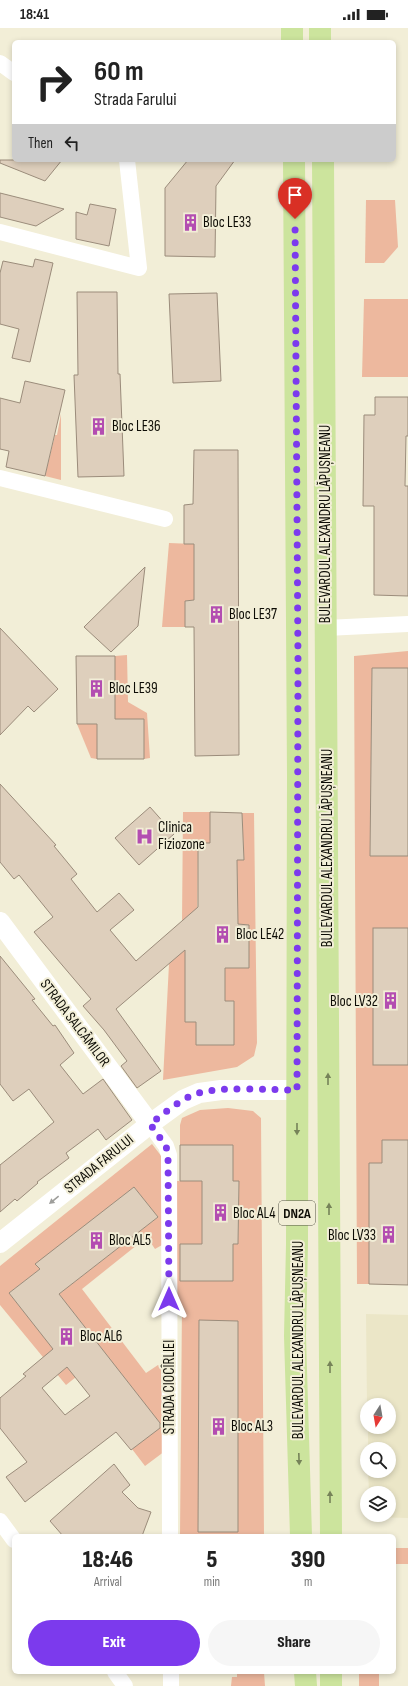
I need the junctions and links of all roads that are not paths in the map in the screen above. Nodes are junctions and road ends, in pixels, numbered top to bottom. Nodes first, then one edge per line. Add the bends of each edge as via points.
1 (292, 28) edge
2 (320, 28) edge
3 (292, 40) edge
4 (320, 40) edge
5 (0, 63) edge
6 (12, 72) edge
7 (127, 162) edge
8 (294, 162) edge
9 (323, 162) edge
10 (0, 232) edge
11 (0, 478) edge
12 (165, 519) dead end
13 (408, 624) edge
14 (326, 628) junction
15 (0, 922) edge
16 (297, 1090) junction
17 (150, 1124) junction
18 (0, 1243) edge
19 (0, 1521) edge
20 (170, 1534) edge
21 (301, 1534) edge
22 (330, 1534) edge
23 (12, 1537) edge
24 (117, 1674) edge
25 (171, 1674) edge
26 (305, 1674) edge
27 (331, 1674) edge
28 (126, 1686) edge
29 (171, 1686) edge
30 (306, 1686) edge
31 (331, 1686) edge

1 - 3 main road
2 - 4 main road
5 - 6 street
7 - 10 street via 139,268
8 - 16 main road, BULEVARDUL ALEXANDRU LĂPUȘNEANU / DN2A via 298,653
9 - 14 main road, BULEVARDUL ALEXANDRU LĂPUȘNEANU
11 - 12 street
13 - 14 street
22 -> 14 main road, BULEVARDUL ALEXANDRU LĂPUȘNEANU
15 - 17 street, STRADA SALCÂMILOR
16 - 17 street, STRADA FARULUI via 221,1090 199,1093 183,1100
16 -> 21 main road, BULEVARDUL ALEXANDRU LĂPUȘNEANU / DN2A via 296,1336
17 -> 18 street, STRADA FARULUI
17 - 20 street, STRADA CIOCÎRLIEI via 166,1146 168,1155
19 - 23 street
24 - 28 street
25 - 29 street
26 - 30 main road
27 - 31 main road

